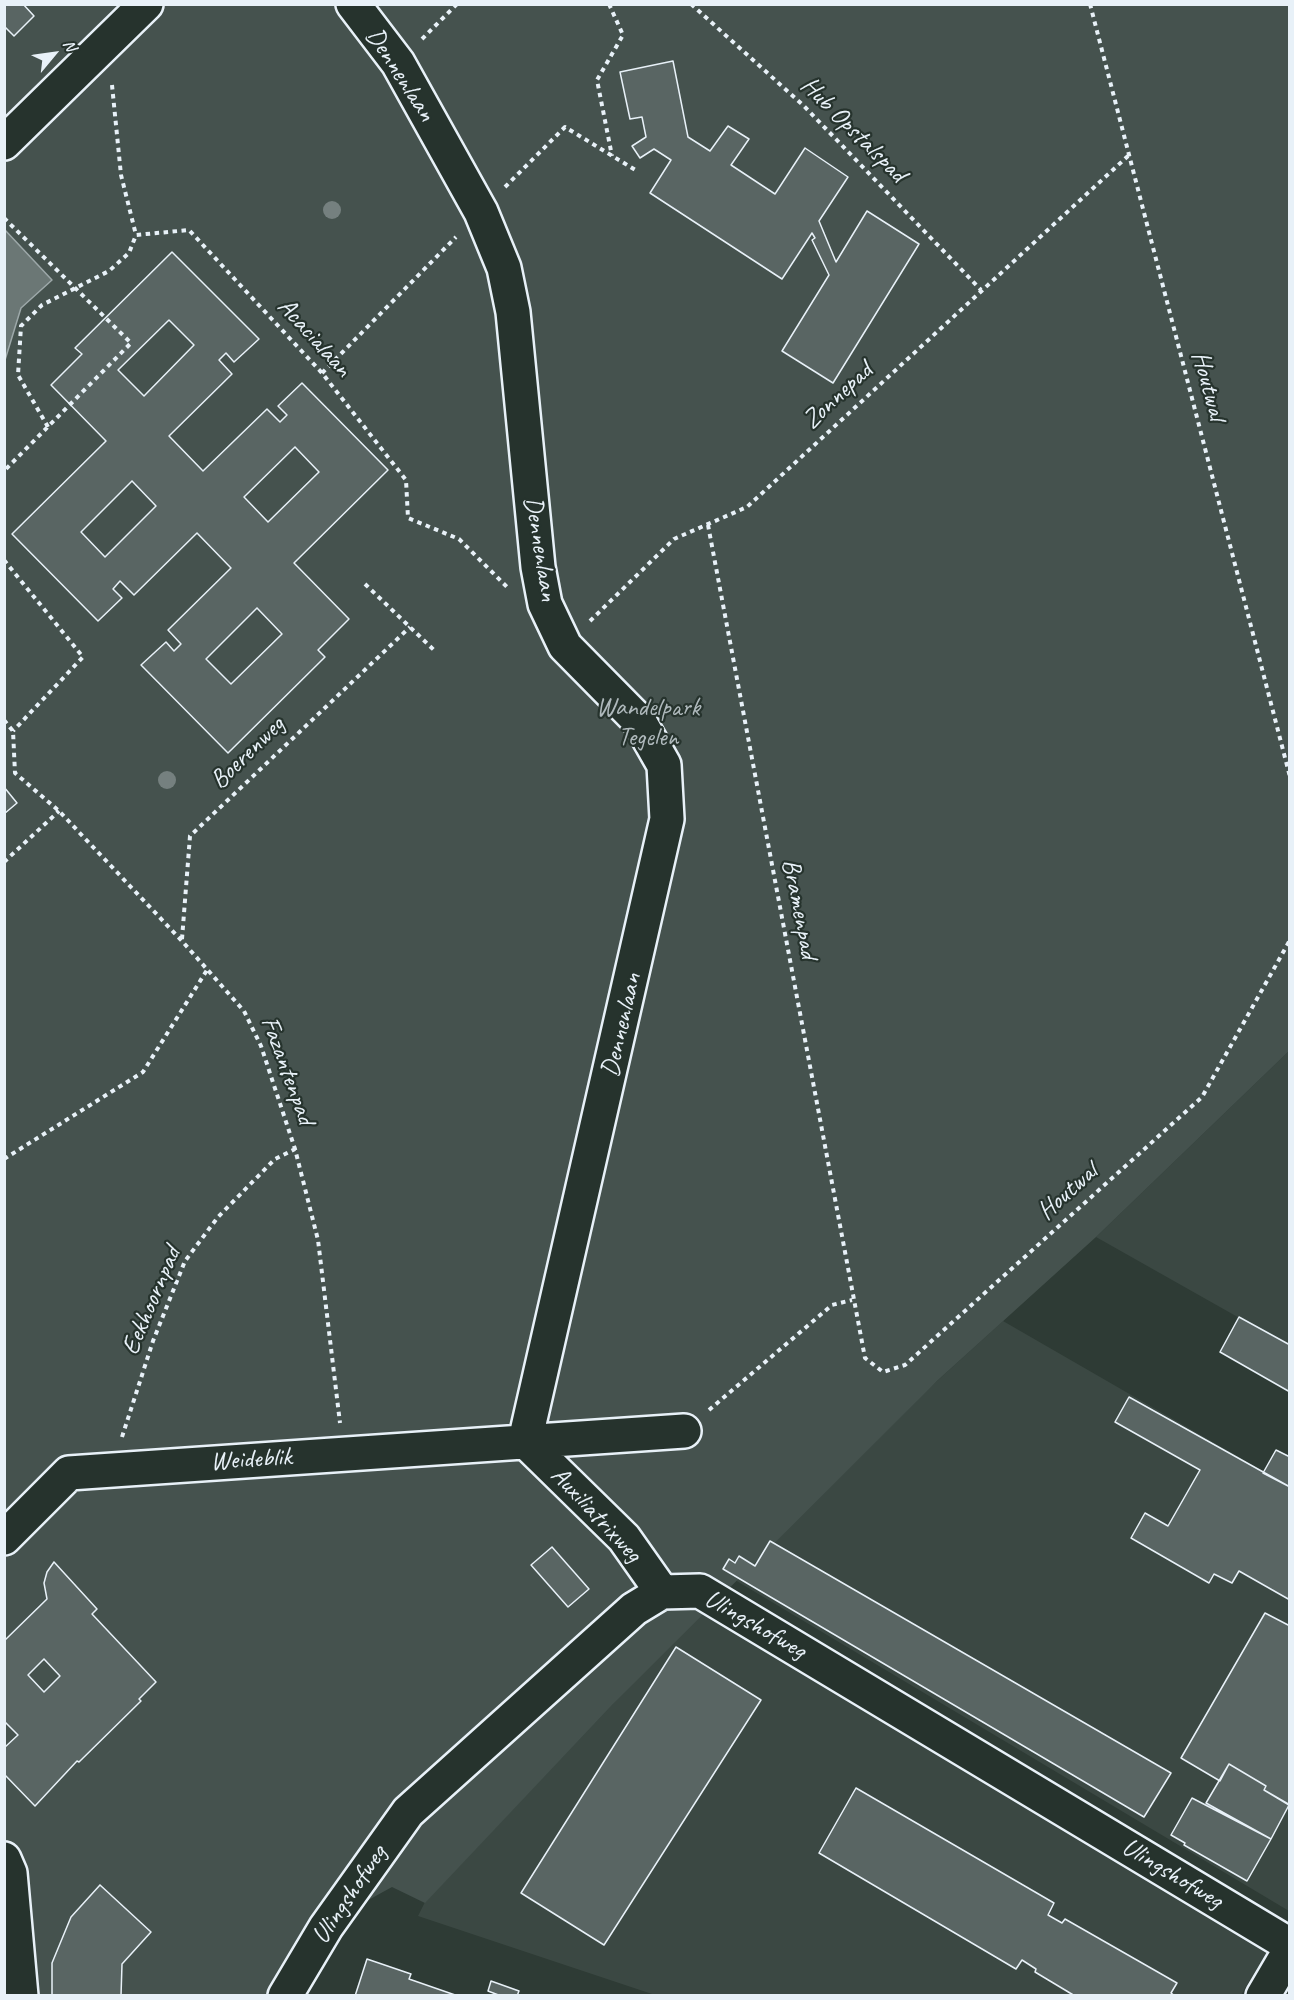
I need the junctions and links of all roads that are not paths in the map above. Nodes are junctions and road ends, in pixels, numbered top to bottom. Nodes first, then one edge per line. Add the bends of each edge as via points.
1 (352, 4) edge
2 (122, 19) edge
3 (4, 143) edge
4 (684, 1431) road end
5 (525, 1441) junction
6 (4, 1538) edge
7 (662, 1592) junction
8 (4, 1859) edge
9 (1290, 1948) edge
10 (21, 1995) edge
11 (285, 1995) edge
12 (1263, 1995) edge

1 - 5 street, Dennenlaan via 398,63 481,212 504,268 513,312 545,604 566,646 639,721 664,765 667,819
2 - 3 street
4 - 5 street, Weideblik
5 - 6 street, Weideblik via 69,1473
5 - 7 street, Auxiliatrixweg via 624,1538
7 - 9 street, Ulingshofweg via 700,1591
7 - 11 street, Ulingshofweg via 634,1610 408,1812 326,1927
8 - 10 street via 10,1873
9 - 12 street

